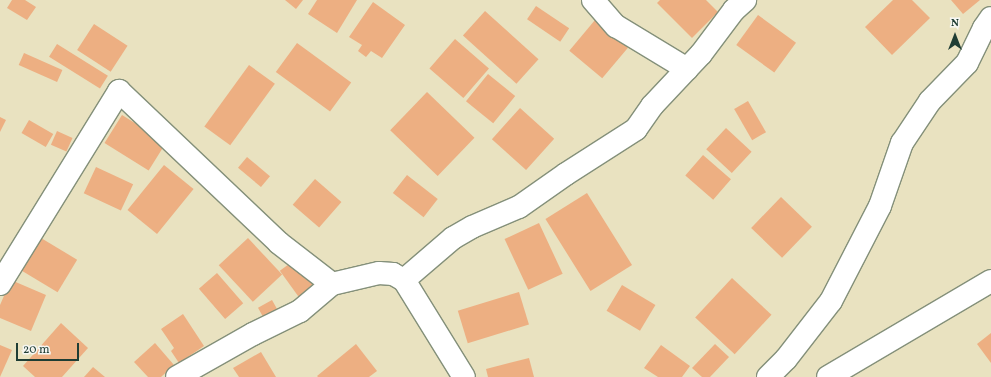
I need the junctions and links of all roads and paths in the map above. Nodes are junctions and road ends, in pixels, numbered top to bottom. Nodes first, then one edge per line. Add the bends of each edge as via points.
1 (593, 0) edge
2 (745, 0) edge
3 (991, 18) edge
4 (687, 69) junction
5 (404, 280) junction
6 (991, 281) edge
7 (0, 284) edge
8 (332, 284) junction
9 (177, 377) edge
10 (464, 377) edge
11 (768, 377) edge
12 (828, 377) edge

1 - 4 street via 616,26
2 - 4 street
3 - 11 street via 967,64 930,100 902,142 880,206 831,301 786,359
4 - 5 street via 652,106 636,129 519,207 453,238
5 - 8 street via 393,274 379,273
5 - 10 street
6 - 12 street
7 - 8 street via 119,91 279,243
8 - 9 street via 300,311

